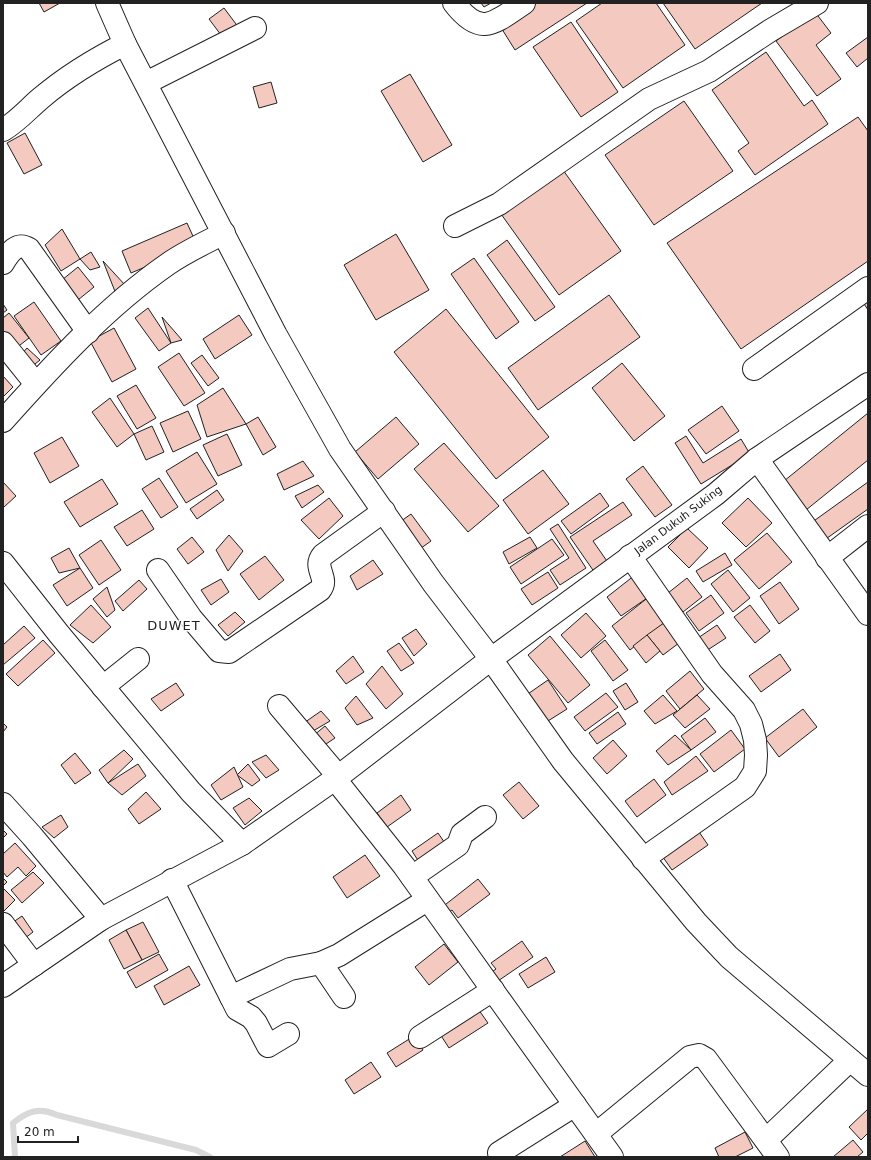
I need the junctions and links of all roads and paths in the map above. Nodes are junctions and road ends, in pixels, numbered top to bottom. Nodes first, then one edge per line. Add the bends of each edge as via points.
1 (107, 3) edge
2 (454, 3) edge
3 (524, 3) edge
4 (817, 3) edge
5 (255, 28) dead end
6 (125, 44) junction
7 (146, 83) junction
8 (3, 130) edge
9 (455, 226) dead end
10 (224, 233) junction
11 (3, 263) edge
12 (868, 288) edge
13 (88, 332) junction
14 (3, 343) edge
15 (754, 370) dead end
16 (36, 384) junction
17 (868, 384) edge
18 (3, 421) edge
19 (757, 459) junction
20 (384, 511) junction
21 (868, 526) edge
22 (630, 556) junction
23 (827, 558) junction
24 (3, 563) edge
25 (158, 570) dead end
26 (868, 614) edge
27 (138, 659) dead end
28 (491, 660) junction
29 (103, 687) junction
30 (279, 706) dead end
31 (337, 777) junction
32 (3, 804) edge
33 (485, 817) dead end
34 (242, 844) junction
35 (643, 859) junction
36 (412, 877) junction
37 (172, 880) junction
38 (427, 900) junction
39 (101, 919) junction
40 (3, 924) edge
41 (321, 963) junction
42 (34, 965) junction
43 (3, 986) edge
44 (493, 990) junction
45 (231, 997) junction
46 (344, 997) dead end
47 (288, 1034) dead end
48 (420, 1037) dead end
49 (850, 1060) junction
50 (868, 1075) edge
51 (575, 1105) junction
52 (596, 1134) junction
53 (772, 1149) edge
54 (499, 1153) dead end
55 (612, 1157) edge

1 - 6 street
2 - 3 street via 463,15 473,22 489,24
4 - 9 street via 709,71 649,99 499,204
5 - 7 street
6 - 7 street
6 - 8 street via 76,71
7 - 10 street
10 - 13 street via 168,264 114,305
10 - 20 street via 276,335 340,449
11 - 13 street via 10,252 18,247 25,246 29,249
12 - 15 street
13 - 16 street
14 - 16 street
16 - 18 street
17 - 19 street, Jalan Dukuh Suking
19 - 22 street, Jalan Dukuh Suking via 716,494
19 - 23 street
20 - 25 street via 323,555 318,565 324,580 320,590 229,652 219,651 191,618
20 - 28 street via 433,583
21 - 23 street
22 - 28 street, Jalan Dukuh Suking
22 - 35 street via 712,674 744,710 755,740 756,756 754,771 745,787
23 - 26 street
24 - 29 street
27 - 29 street
28 - 31 street, Jalan Dukuh Suking
28 - 35 street via 563,761
29 - 34 street via 191,792
30 - 31 street
31 - 34 street, Jalan Dukuh Suking
31 - 36 street
32 - 39 street
33 - 36 street via 462,834 458,845
34 - 37 street, Jalan Dukuh Suking
35 - 49 street via 729,957
36 - 38 street
37 - 39 street, Jalan Dukuh Suking
37 - 45 street
38 - 41 street via 339,955
38 - 44 street
39 - 42 street, Jalan Dukuh Suking
40 - 42 street
41 - 45 street via 290,969
41 - 46 street
42 - 43 street, Jalan Dukuh Suking
44 - 48 street
44 - 51 street
45 - 47 street via 237,1009 256,1023 268,1046
49 - 50 street
49 - 53 street
51 - 52 street
51 - 54 street
52 - 53 street via 690,1057 699,1055 706,1059
52 - 55 street

